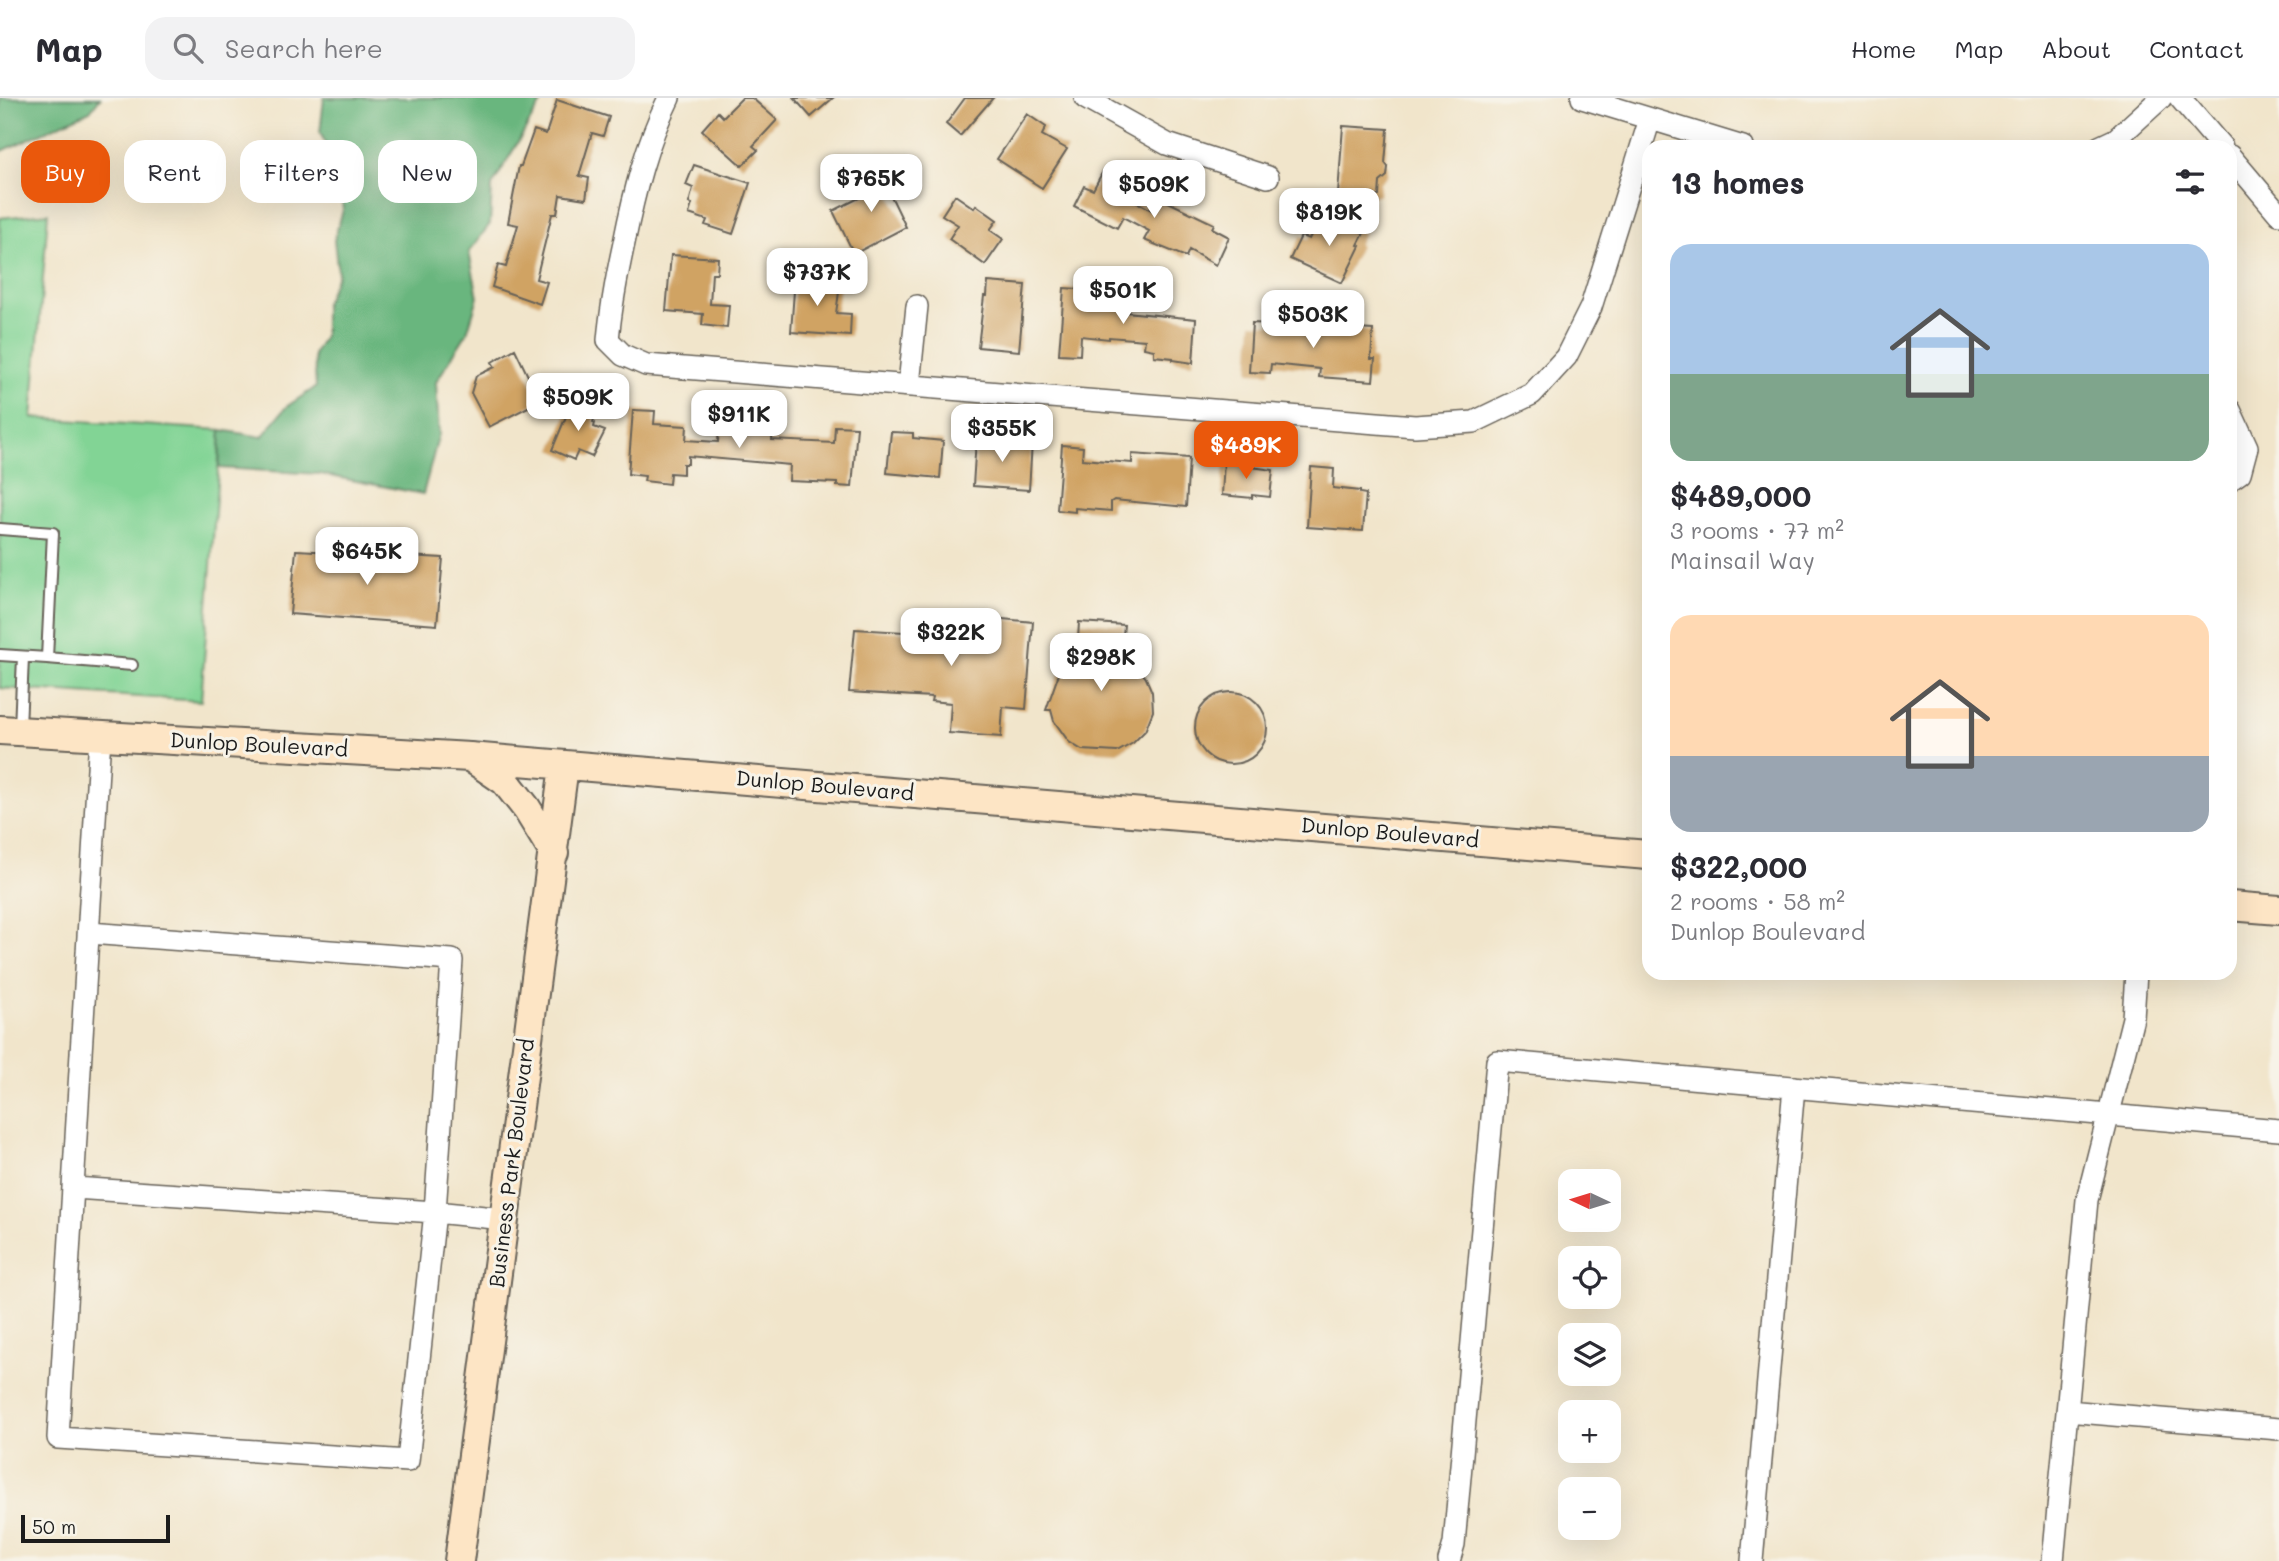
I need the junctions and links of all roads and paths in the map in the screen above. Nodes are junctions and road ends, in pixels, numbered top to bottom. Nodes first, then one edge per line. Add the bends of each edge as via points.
1 (669, 98) edge
2 (1085, 98) edge
3 (1582, 98) edge
4 (2161, 98) edge
5 (2180, 98) edge
6 (1650, 119) junction
7 (1643, 140) edge
8 (1720, 140) edge
9 (2114, 140) edge
10 (2216, 140) edge
11 (1642, 144) edge
12 (2237, 164) edge
13 (1268, 177) dead end
14 (2279, 214) edge
15 (917, 306) dead end
16 (909, 384) junction
17 (2237, 425) edge
18 (2237, 475) edge
19 (0, 529) edge
20 (0, 655) edge
21 (23, 657) junction
22 (47, 658) junction
23 (132, 665) dead end
24 (10, 731) edge
25 (100, 736) junction
26 (470, 757) junction
27 (564, 766) junction
28 (554, 853) junction
29 (1642, 855) edge
30 (2237, 907) edge
31 (2279, 910) edge
32 (89, 933) junction
33 (2136, 980) edge
34 (1794, 1087) junction
35 (2109, 1115) junction
36 (2279, 1130) edge
37 (74, 1188) junction
38 (435, 1212) junction
39 (505, 1219) junction
40 (2067, 1410) junction
41 (2279, 1429) edge
42 (460, 1561) edge
43 (1449, 1561) edge
44 (1752, 1561) edge
45 (2053, 1561) edge

1 - 16 street via 641,170 610,309 608,340 623,355 646,365
2 - 13 street via 1167,144
3 - 6 street
4 - 9 street
5 - 10 street
6 - 7 street
6 - 8 street
11 - 16 street via 1591,307 1566,357 1532,394 1474,422 1415,426
12 - 14 street
15 - 16 street
17 - 18 street via 2247,447
19 - 22 lane via 53,533
20 - 21 lane
21 - 22 lane
21 - 24 lane
22 - 23 lane
24 - 25 street, Dunlop Boulevard
25 - 26 street, Dunlop Boulevard
25 - 32 street
26 - 27 street, Dunlop Boulevard
26 - 28 street via 505,781
27 - 28 street, Business Park Boulevard
27 - 29 street, Dunlop Boulevard
28 - 39 street, Business Park Boulevard
30 - 31 street
32 - 37 street
32 - 38 street via 452,960
33 - 35 street via 2133,1017
34 - 35 street
34 - 43 street via 1497,1061
34 - 44 street
35 - 36 street
35 - 40 street via 2087,1200
37 - 38 street
37 - 38 street via 58,1438 408,1461
38 - 39 street
39 - 42 street, Business Park Boulevard
40 - 41 street
40 - 45 street

